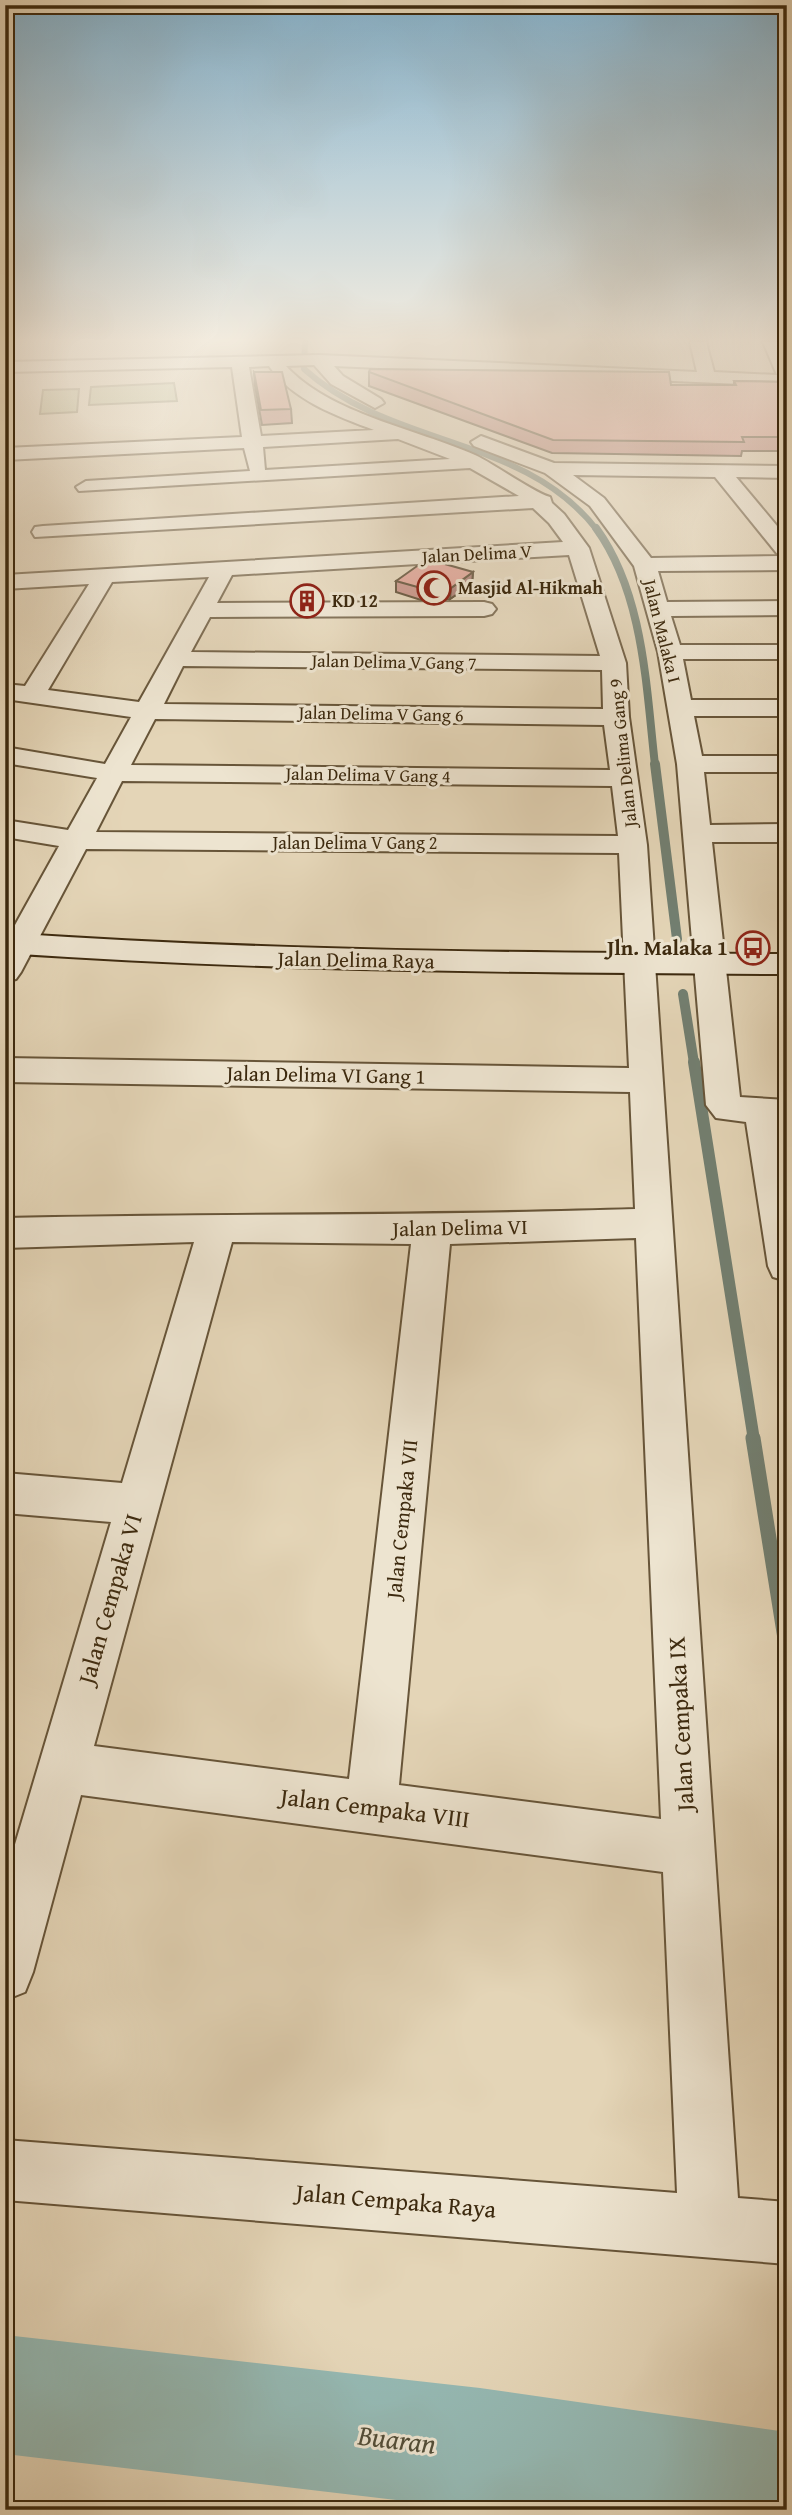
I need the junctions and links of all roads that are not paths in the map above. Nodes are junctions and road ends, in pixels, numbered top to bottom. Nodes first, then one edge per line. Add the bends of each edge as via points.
1 (23, 459) edge
2 (112, 459) edge
3 (256, 459) edge
4 (439, 459) edge
5 (483, 459) edge
6 (507, 459) edge
7 (552, 469) junction
8 (721, 472) junction
9 (787, 472) edge
10 (5, 475) edge
11 (86, 487) junction
12 (262, 498) junction
13 (543, 501) junction
14 (761, 520) junction
15 (787, 520) edge
16 (43, 532) junction
17 (578, 548) junction
18 (787, 552) edge
19 (787, 563) edge
20 (645, 565) junction
21 (273, 566) junction
22 (12, 567) edge
23 (224, 569) junction
24 (105, 576) junction
25 (478, 582) junction
26 (787, 608) edge
27 (200, 610) junction
28 (659, 610) junction
29 (670, 652) junction
30 (787, 652) edge
31 (174, 659) junction
32 (492, 663) junction
33 (614, 663) junction
34 (5, 691) edge
35 (32, 695) junction
36 (680, 708) junction
37 (787, 708) edge
38 (146, 711) junction
39 (616, 718) junction
40 (5, 755) edge
41 (690, 764) junction
42 (787, 764) edge
43 (113, 773) junction
44 (623, 778) junction
45 (5, 828) edge
46 (787, 833) edge
47 (699, 834) junction
48 (77, 840) junction
49 (633, 845) junction
50 (10, 954) edge
51 (639, 963) junction
52 (787, 964) edge
53 (708, 965) junction
54 (5, 1070) edge
55 (646, 1080) junction
56 (774, 1112) edge
57 (654, 1223) junction
58 (217, 1227) junction
59 (432, 1230) junction
60 (5, 1233) edge
61 (787, 1266) edge
62 (5, 1493) edge
63 (138, 1504) junction
64 (62, 1767) junction
65 (371, 1807) junction
66 (688, 1849) junction
67 (5, 1972) edge
68 (5, 2169) edge
69 (709, 2225) junction
70 (787, 2233) edge

1 - 10 street
2 - 11 street
3 - 12 street
4 - 12 street
5 - 13 street
6 - 7 street, Jalan Malaka I
7 - 8 street
7 - 20 street, Jalan Malaka I via 597,502
8 - 9 street
8 - 14 street
11 - 12 street
11 - 16 street
12 - 13 street
12 - 16 street
12 - 21 street
13 - 17 street
14 - 15 street
14 - 18 street
16 - 22 street
17 - 25 street, Jalan Delima V
17 - 33 street, Jalan Delima Gang 9
19 - 20 street
20 - 28 street, Jalan Malaka I
21 - 23 street, Jalan Delima V
21 - 25 street, Jalan Delima V
22 - 24 street, Jalan Delima V
23 - 24 street, Jalan Delima V
23 - 27 street
24 - 35 street
25 - 27 street
25 - 32 street
26 - 28 street
27 - 31 street
28 - 29 street, Jalan Malaka I
29 - 30 street
29 - 36 street, Jalan Malaka I
31 - 32 street, Jalan Delima V Gang 7
31 - 38 street
32 - 33 street, Jalan Delima V Gang 7
33 - 39 street, Jalan Delima Gang 9
34 - 35 street, Jalan Delima V Gang 6
35 - 38 street, Jalan Delima V Gang 6
36 - 37 street
36 - 41 street, Jalan Malaka I
38 - 39 street, Jalan Delima V Gang 6
38 - 43 street
39 - 44 street, Jalan Delima Gang 9
40 - 43 street, Jalan Delima V Gang 4
41 - 42 street
41 - 47 street, Jalan Malaka I
43 - 44 street, Jalan Delima V Gang 4
43 - 48 street
44 - 49 street, Jalan Delima Gang 9
45 - 48 street, Jalan Delima V Gang 2
46 - 47 street
47 - 53 street, Jalan Malaka I
48 - 49 street, Jalan Delima V Gang 2
48 - 50 street
49 - 51 street, Jalan Delima Gang 9
50 - 51 street, Jalan Delima Raya
51 - 53 street, Jalan Delima Raya
51 - 55 street
52 - 53 street, Jalan Delima Raya
53 - 56 street, Jalan Malaka I via 723,1105
54 - 55 street, Jalan Delima VI Gang 1
55 - 57 street
56 - 61 street
57 - 59 street, Jalan Delima VI
57 - 66 street, Jalan Cempaka IX
58 - 59 street, Jalan Delima VI
58 - 60 street, Jalan Delima VI
58 - 63 street, Jalan Cempaka VI
59 - 65 street, Jalan Cempaka VII
62 - 63 street
63 - 64 street, Jalan Cempaka VI
64 - 65 street, Jalan Cempaka VIII
64 - 67 street, Jalan Cempaka VI
65 - 66 street, Jalan Cempaka VIII
66 - 69 street, Jalan Cempaka IX
68 - 69 street, Jalan Cempaka Raya
69 - 70 street, Jalan Cempaka Raya

